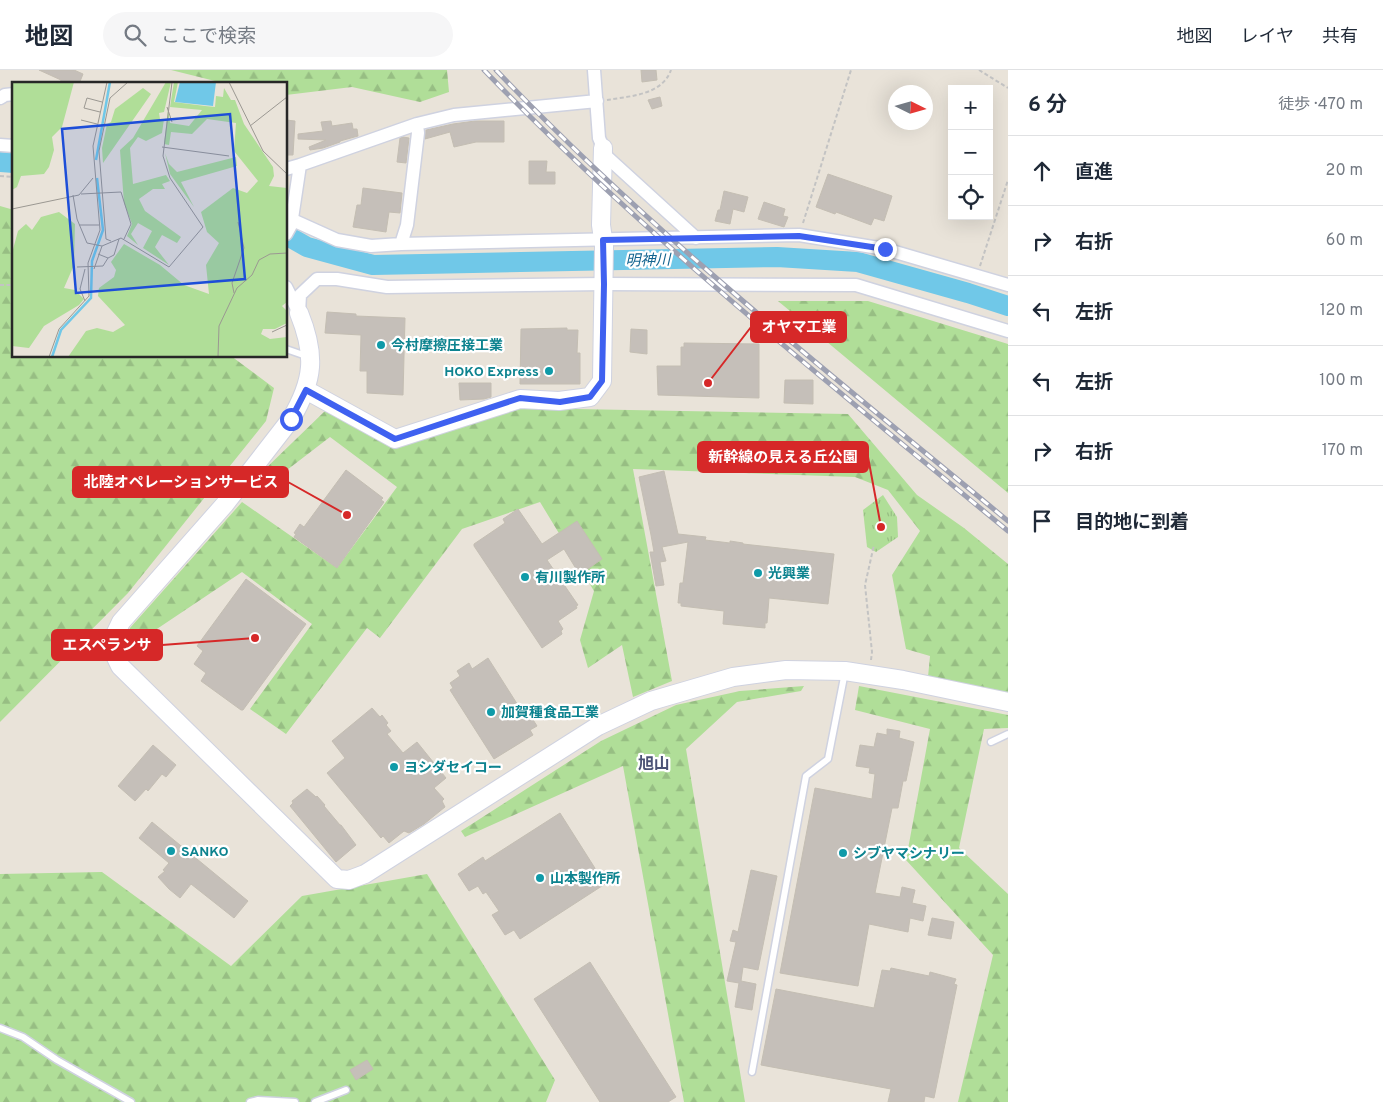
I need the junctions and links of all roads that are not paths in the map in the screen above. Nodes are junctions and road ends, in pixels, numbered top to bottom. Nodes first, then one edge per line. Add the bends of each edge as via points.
1 (594, 70) edge
2 (12, 94) edge
3 (0, 98) edge
4 (597, 101) junction
5 (417, 124) junction
6 (603, 148) junction
7 (300, 165) junction
8 (288, 168) edge
9 (289, 224) edge
10 (696, 238) junction
11 (604, 243) junction
12 (401, 244) junction
13 (604, 279) junction
14 (1008, 285) edge
15 (288, 291) edge
16 (299, 314) junction
17 (1008, 331) edge
18 (288, 350) edge
19 (311, 357) junction
20 (306, 390) junction
21 (845, 671) junction
22 (1008, 702) edge
23 (1008, 734) edge
24 (991, 742) dead end
25 (0, 1028) edge
26 (752, 1072) dead end
27 (346, 1090) dead end
28 (131, 1102) edge
29 (250, 1102) edge
30 (295, 1102) edge
31 (316, 1102) edge

1 - 4 street
2 - 3 street
4 - 5 street via 454,115
4 - 6 street via 599,138
5 - 7 street
5 - 12 street via 408,216
6 - 10 street via 607,157
6 - 11 street via 601,224
7 - 8 street
7 - 9 street
9 - 12 street via 337,240 371,246
10 - 11 street
10 - 14 street via 799,236 885,249
11 - 12 street
11 - 13 street
13 - 16 street via 387,287 317,279 300,295
13 - 17 street via 856,285
13 - 20 street via 602,381 590,397 560,402 520,398 395,439
15 - 16 street
16 - 19 street via 308,335
18 - 19 lane
19 - 20 street
20 - 21 street via 291,419 225,504 121,622 110,646 120,666 337,879 349,880 365,874 598,726 651,701 733,677 786,670
21 - 22 street
21 - 26 lane via 828,759 806,776
23 - 24 lane
25 - 28 lane via 23,1037
27 - 31 lane
29 - 30 lane

